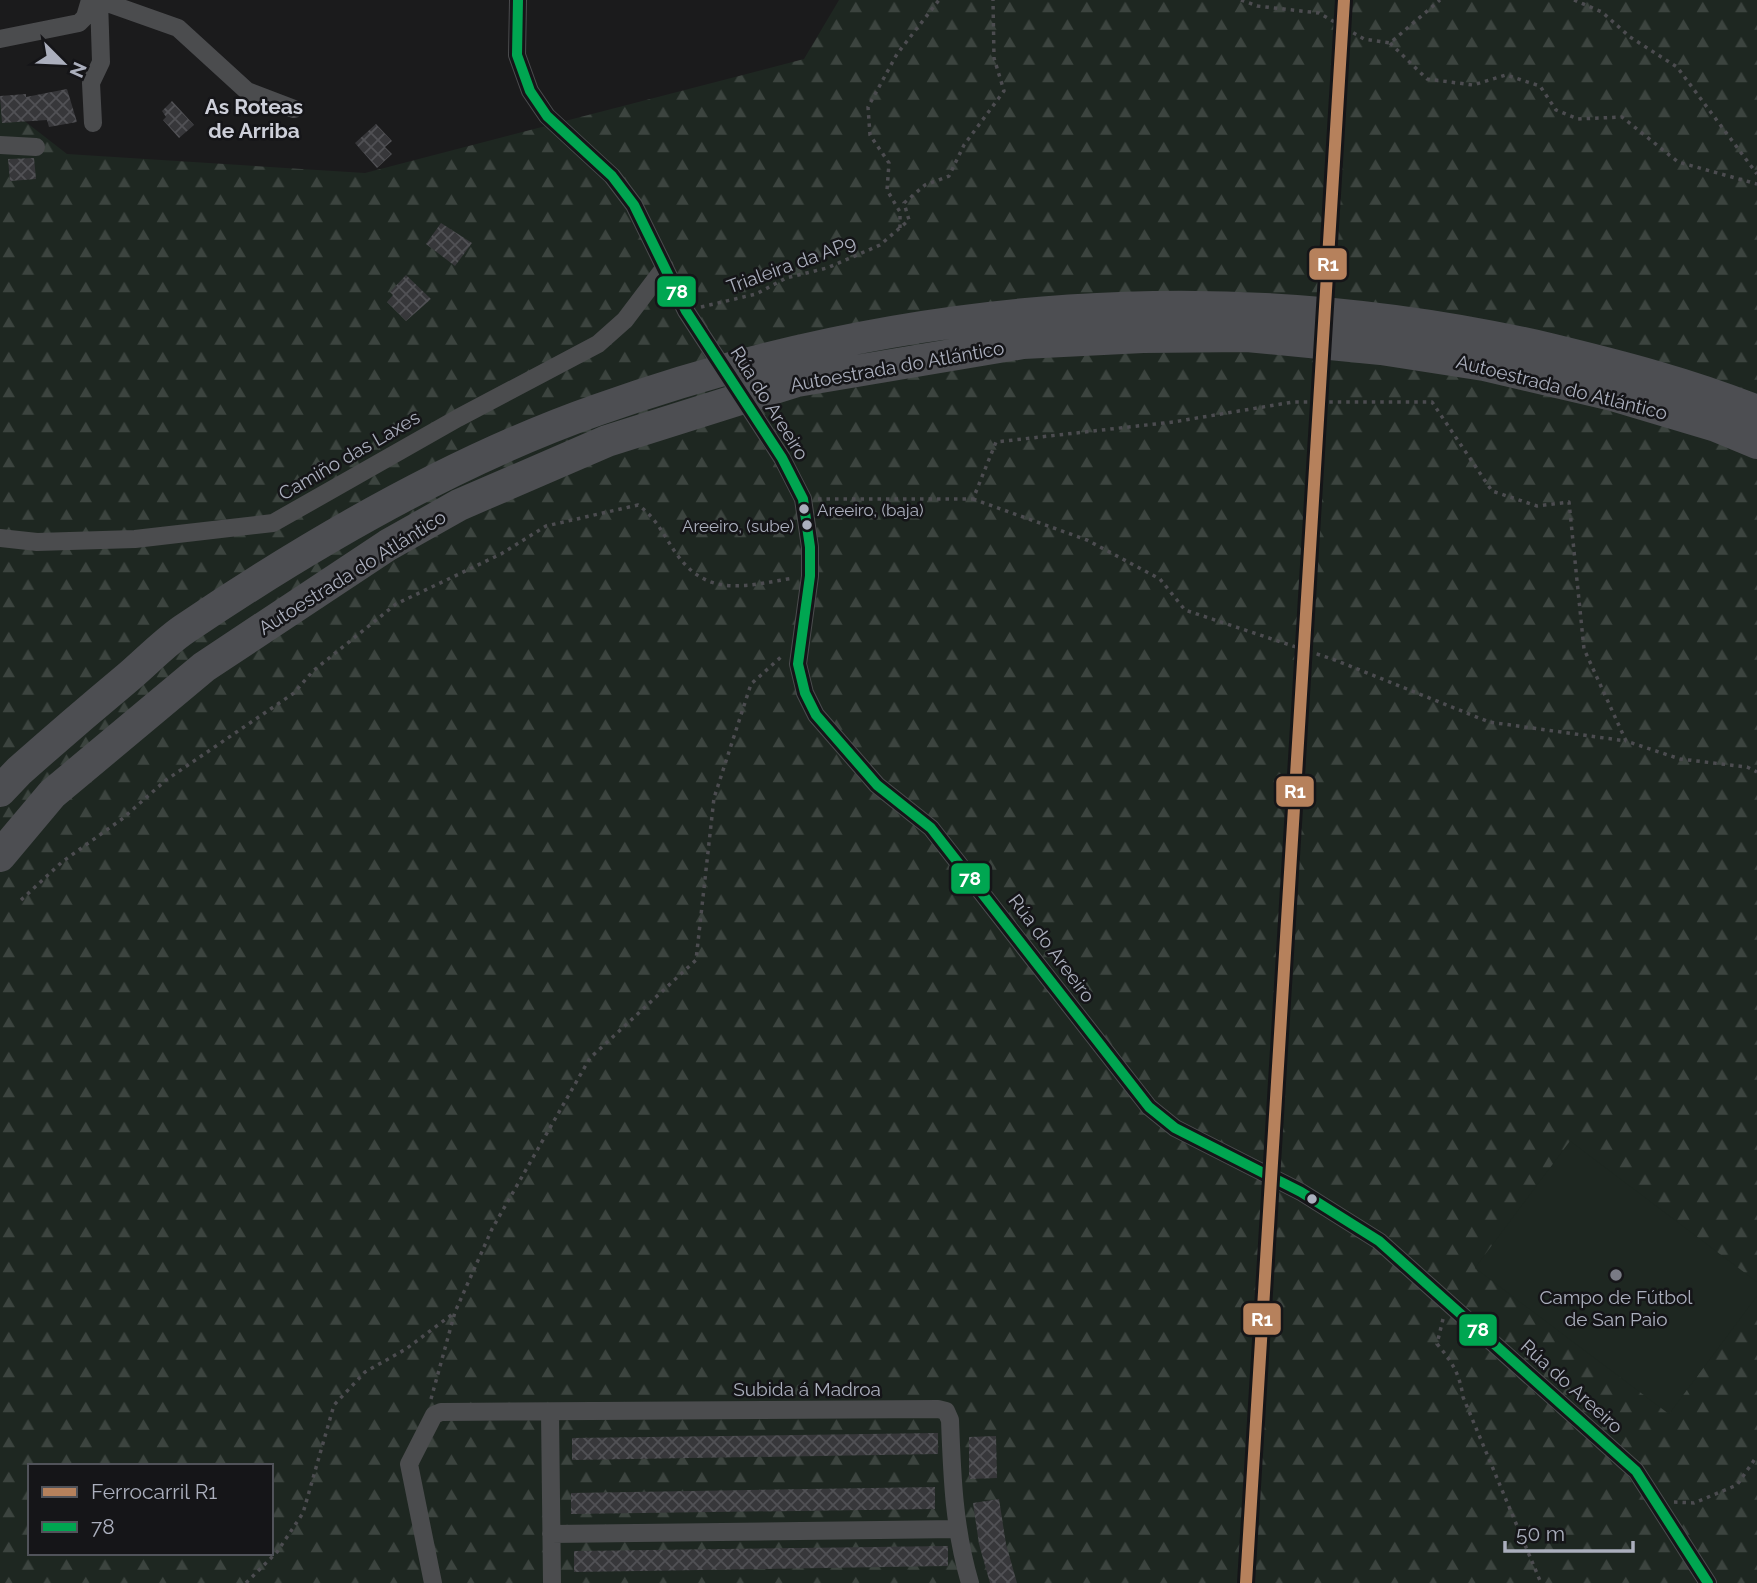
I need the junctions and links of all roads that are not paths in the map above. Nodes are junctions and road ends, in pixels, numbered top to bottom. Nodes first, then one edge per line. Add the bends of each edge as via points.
1 (90, 0) edge
2 (99, 0) edge
3 (518, 0) edge
4 (0, 38) edge
5 (294, 109) dead end
6 (93, 124) dead end
7 (0, 145) edge
8 (36, 147) dead end
9 (665, 267) junction
10 (1757, 411) edge
11 (1757, 443) edge
12 (0, 538) edge
13 (0, 791) edge
14 (0, 856) edge
15 (550, 1412) junction
16 (957, 1529) junction
17 (551, 1534) junction
18 (433, 1583) edge
19 (552, 1583) edge
20 (970, 1583) edge
21 (1708, 1583) edge

1 - 4 street via 79,23
2 - 5 street via 178,28 247,91
2 - 6 street via 101,62 91,83
3 - 9 street, Rúa do Areeiro via 517,55 530,91 547,116 612,176 634,205
7 - 8 street
9 - 12 street, Camiño das Laxes via 625,320 598,344 272,523 135,538 37,542
9 - 21 street, Rúa do Areeiro via 685,310 782,458 803,499 810,576 798,664 816,715 877,785 931,828 1149,1107 1175,1128 1350,1220 1379,1241 1636,1471
10 - 13 highway, Autoestrada do Atlántico via 1620,366 1489,335 1386,318 1247,306 1022,312 787,352 596,410 456,470 367,516 180,633
11 - 14 highway, Autoestrada do Atlántico via 1612,395 1484,365 1247,336 1023,343 797,381 607,441 459,505 388,545 204,667 52,794
15 - 16 street, Subida á Madroa via 946,1411
15 - 17 street
15 - 18 street, Subida á Madroa via 434,1415 409,1464
16 - 17 street
16 - 20 street, Subida á Madroa
17 - 19 street

